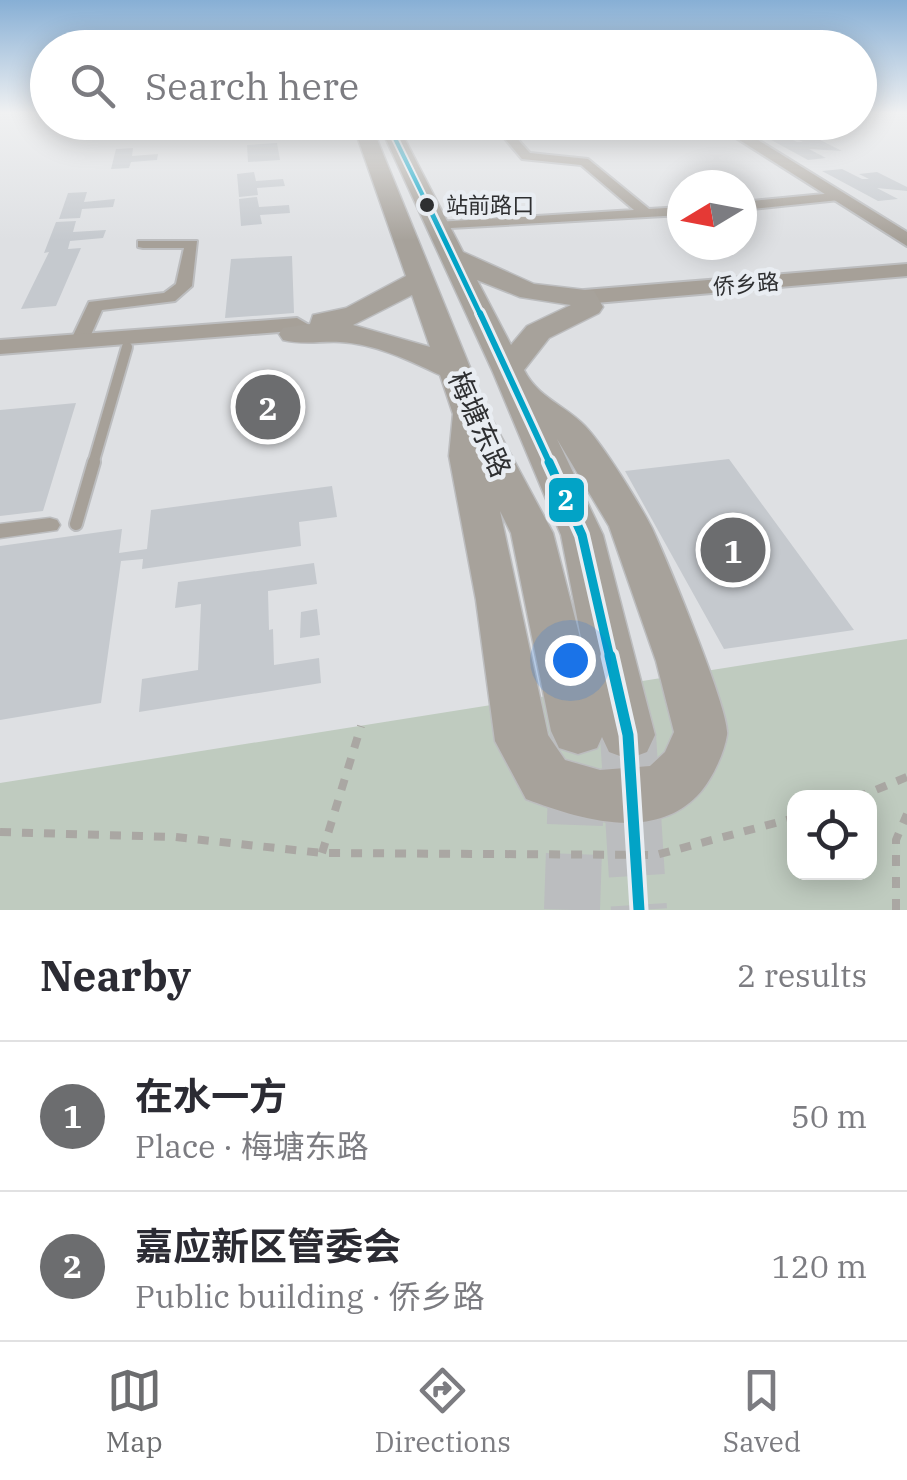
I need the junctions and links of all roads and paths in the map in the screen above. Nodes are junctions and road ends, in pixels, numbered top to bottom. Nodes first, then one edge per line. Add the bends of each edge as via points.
1 (374, 155) edge
2 (403, 155) edge
3 (526, 155) edge
4 (772, 155) edge
5 (787, 155) edge
6 (834, 197) dead end
7 (757, 205) edge
8 (667, 212) edge
9 (648, 214) junction
10 (437, 226) junction
11 (907, 227) edge
12 (907, 240) edge
13 (144, 244) dead end
14 (453, 258) junction
15 (907, 270) edge
16 (907, 278) edge
17 (420, 279) junction
18 (586, 302) junction
19 (296, 329) junction
20 (78, 342) junction
21 (0, 348) edge
22 (127, 348) junction
23 (0, 358) edge
24 (454, 369) junction
25 (513, 382) junction
26 (471, 414) junction
27 (76, 524) dead end
28 (50, 525) dead end
29 (0, 531) edge
30 (362, 726) dead end
31 (578, 731) tunnel mouth
32 (628, 734) tunnel mouth
33 (907, 777) edge
34 (875, 790) edge
35 (907, 814) edge
36 (787, 820) edge
37 (0, 832) edge
38 (322, 853) junction
39 (896, 910) edge

1 - 17 main road, 梅塘东路
2 - 10 main road, 梅塘东路
3 - 9 street via 584,162
4 - 12 street
5 - 11 street
6 - 7 street
8 - 9 street
9 - 10 street
10 - 14 main road, 梅塘东路
13 - 20 street via 192,244 184,286 169,297 95,306
14 - 18 main road via 538,296
14 - 25 main road, 梅塘东路
15 - 18 street, 侨乡路
16 - 18 street, 侨乡路
17 - 19 main road via 354,316
17 - 24 main road, 梅塘东路
18 - 25 main road via 538,332
19 - 20 street
19 - 22 street
19 - 24 main road via 378,337
20 - 21 street
22 - 23 street
22 - 27 lane
24 - 26 main road, 梅塘东路
25 - 26 main road via 572,433 630,526 681,661 701,732 686,770 663,791 600,797 546,781 522,741 468,456
25 - 32 main road, 梅塘东路 via 582,536
26 - 31 main road, 梅塘东路 via 532,533
28 - 29 street
30 - 38 path
33 - 34 path
35 - 39 path via 896,840
36 - 38 path via 656,855
37 - 38 path via 175,837

